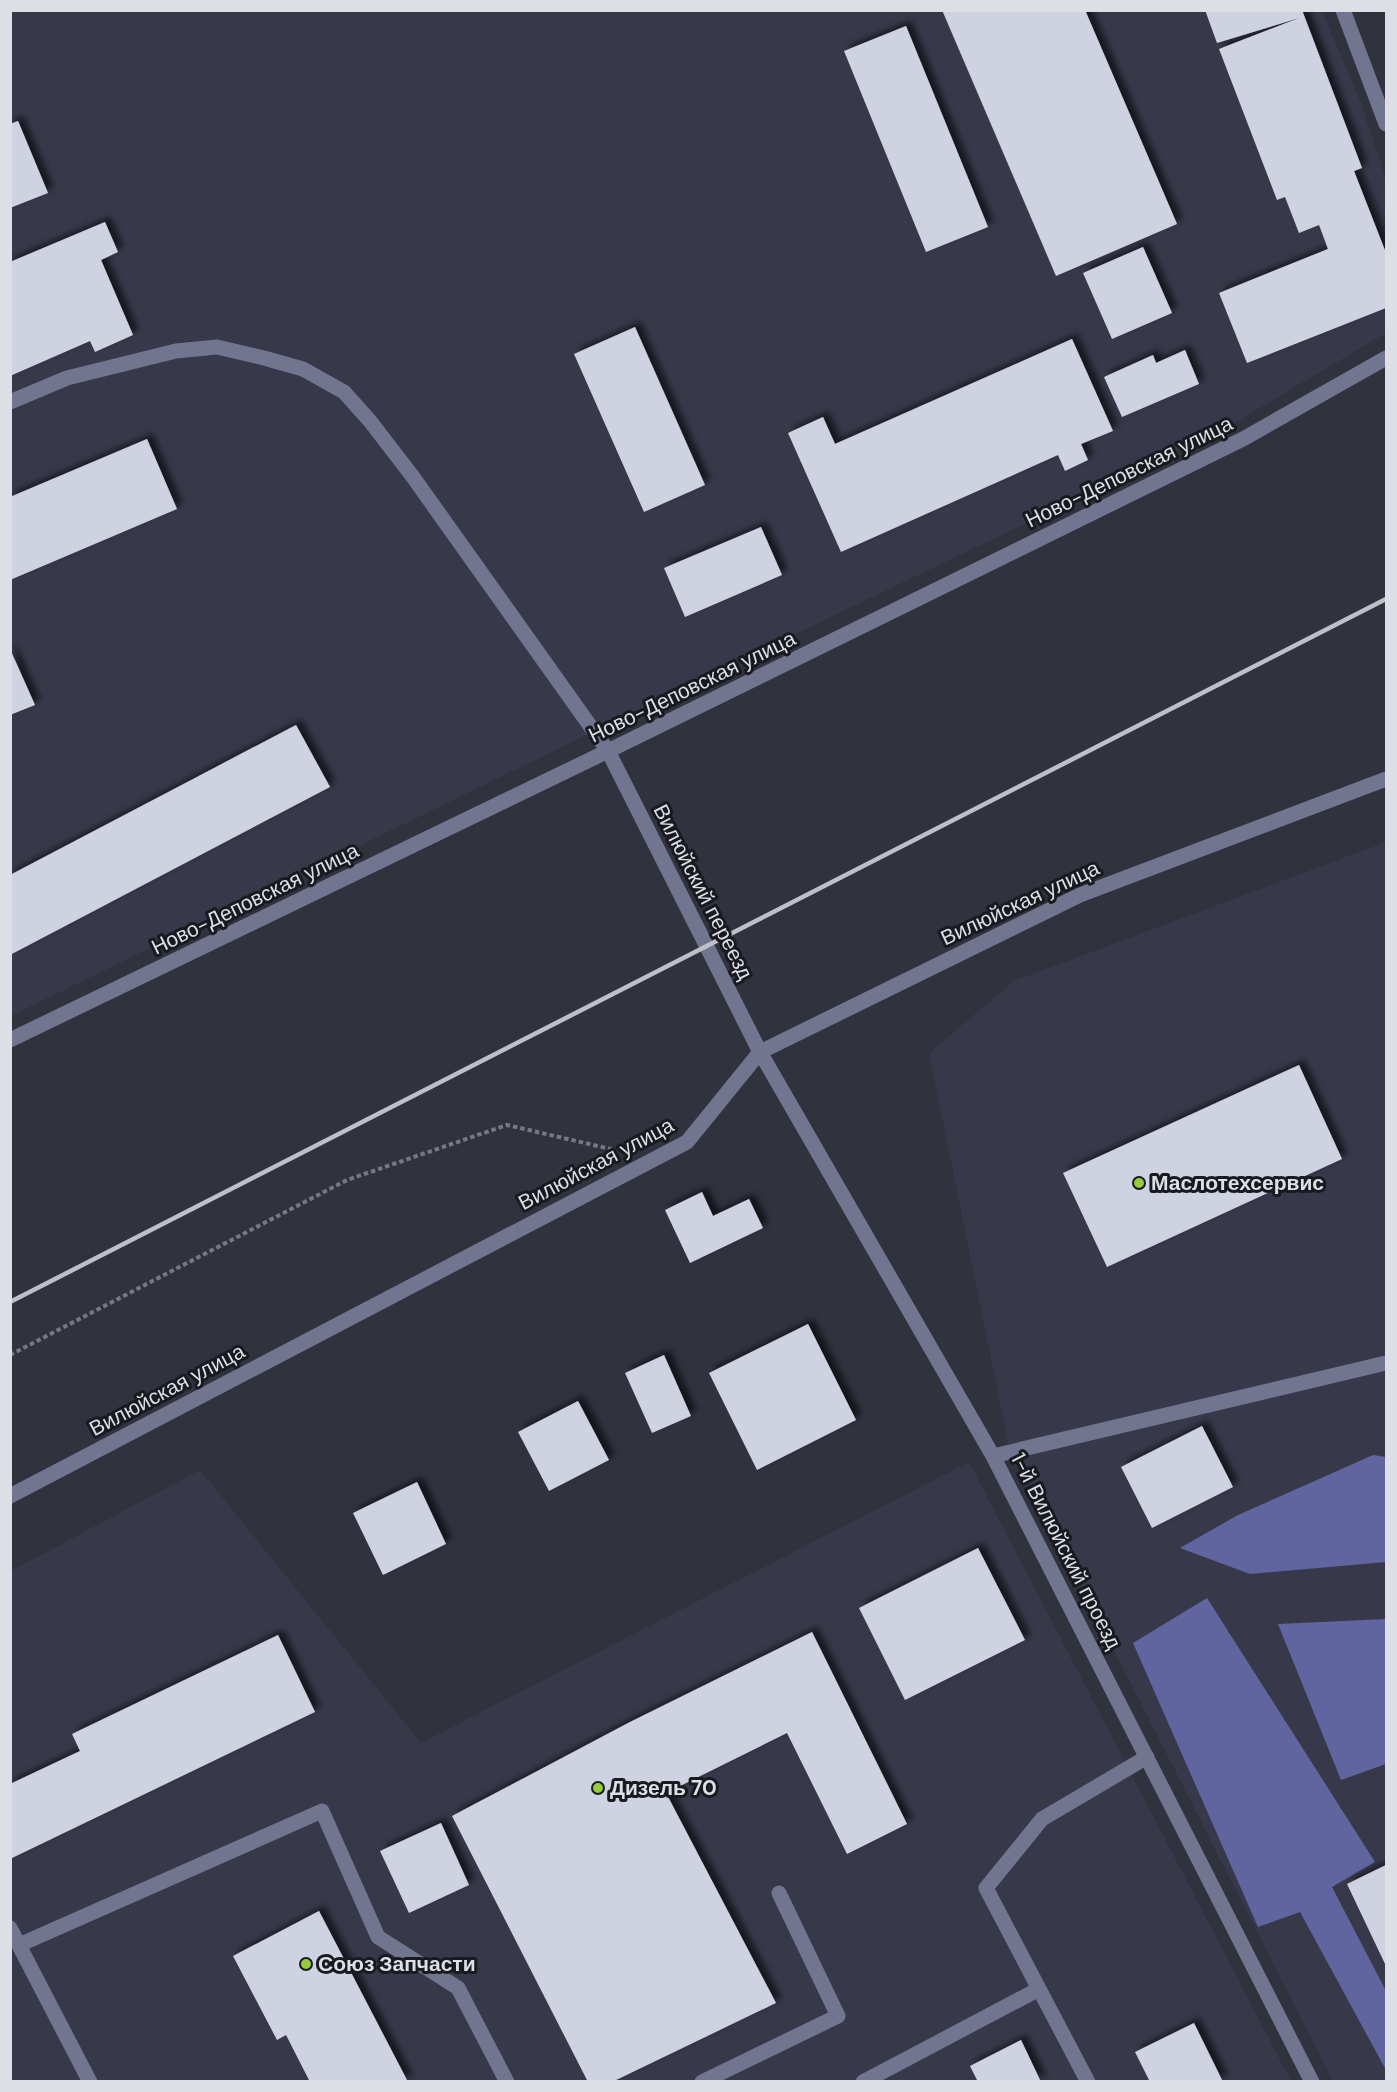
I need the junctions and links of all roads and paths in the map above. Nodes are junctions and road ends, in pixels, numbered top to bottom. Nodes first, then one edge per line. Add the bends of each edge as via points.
1 (1343, 10) edge
2 (1386, 124) edge
3 (1386, 358) edge
4 (10, 402) edge
5 (609, 751) junction
6 (1386, 779) edge
7 (10, 1040) edge
8 (760, 1052) junction
9 (654, 1159) junction
10 (10, 1355) edge
11 (1386, 1363) edge
12 (993, 1456) junction
13 (10, 1496) edge
14 (1147, 1757) junction
15 (779, 1893) dead end
16 (10, 1928) edge
17 (19, 1945) junction
18 (1039, 1989) junction
19 (90, 2082) edge
20 (507, 2082) edge
21 (702, 2082) edge
22 (863, 2082) edge
23 (1088, 2082) edge
24 (1312, 2082) edge

1 - 2 street
3 - 5 street, Ново-Деповская улица via 1243,440
4 - 5 street, Вилюйский переезд via 67,378 176,351 217,347 303,369 344,392 413,477
5 - 7 street, Ново-Деповская улица
5 - 8 street, Вилюйский переезд
6 - 8 street, Вилюйская улица via 1080,895
8 - 9 street, Вилюйская улица via 687,1142
8 - 12 street, 1-й Вилюйский проезд
9 - 10 path via 507,1125 347,1180
9 - 13 street, Вилюйская улица
11 - 12 street
12 - 14 street, 1-й Вилюйский проезд
14 - 18 street via 1042,1819 986,1888
14 - 24 street, 1-й Вилюйский проезд
15 - 21 street via 838,2016
16 - 17 street
17 - 19 street
17 - 20 street via 322,1811 378,1937 458,1988
18 - 22 street
18 - 23 street

